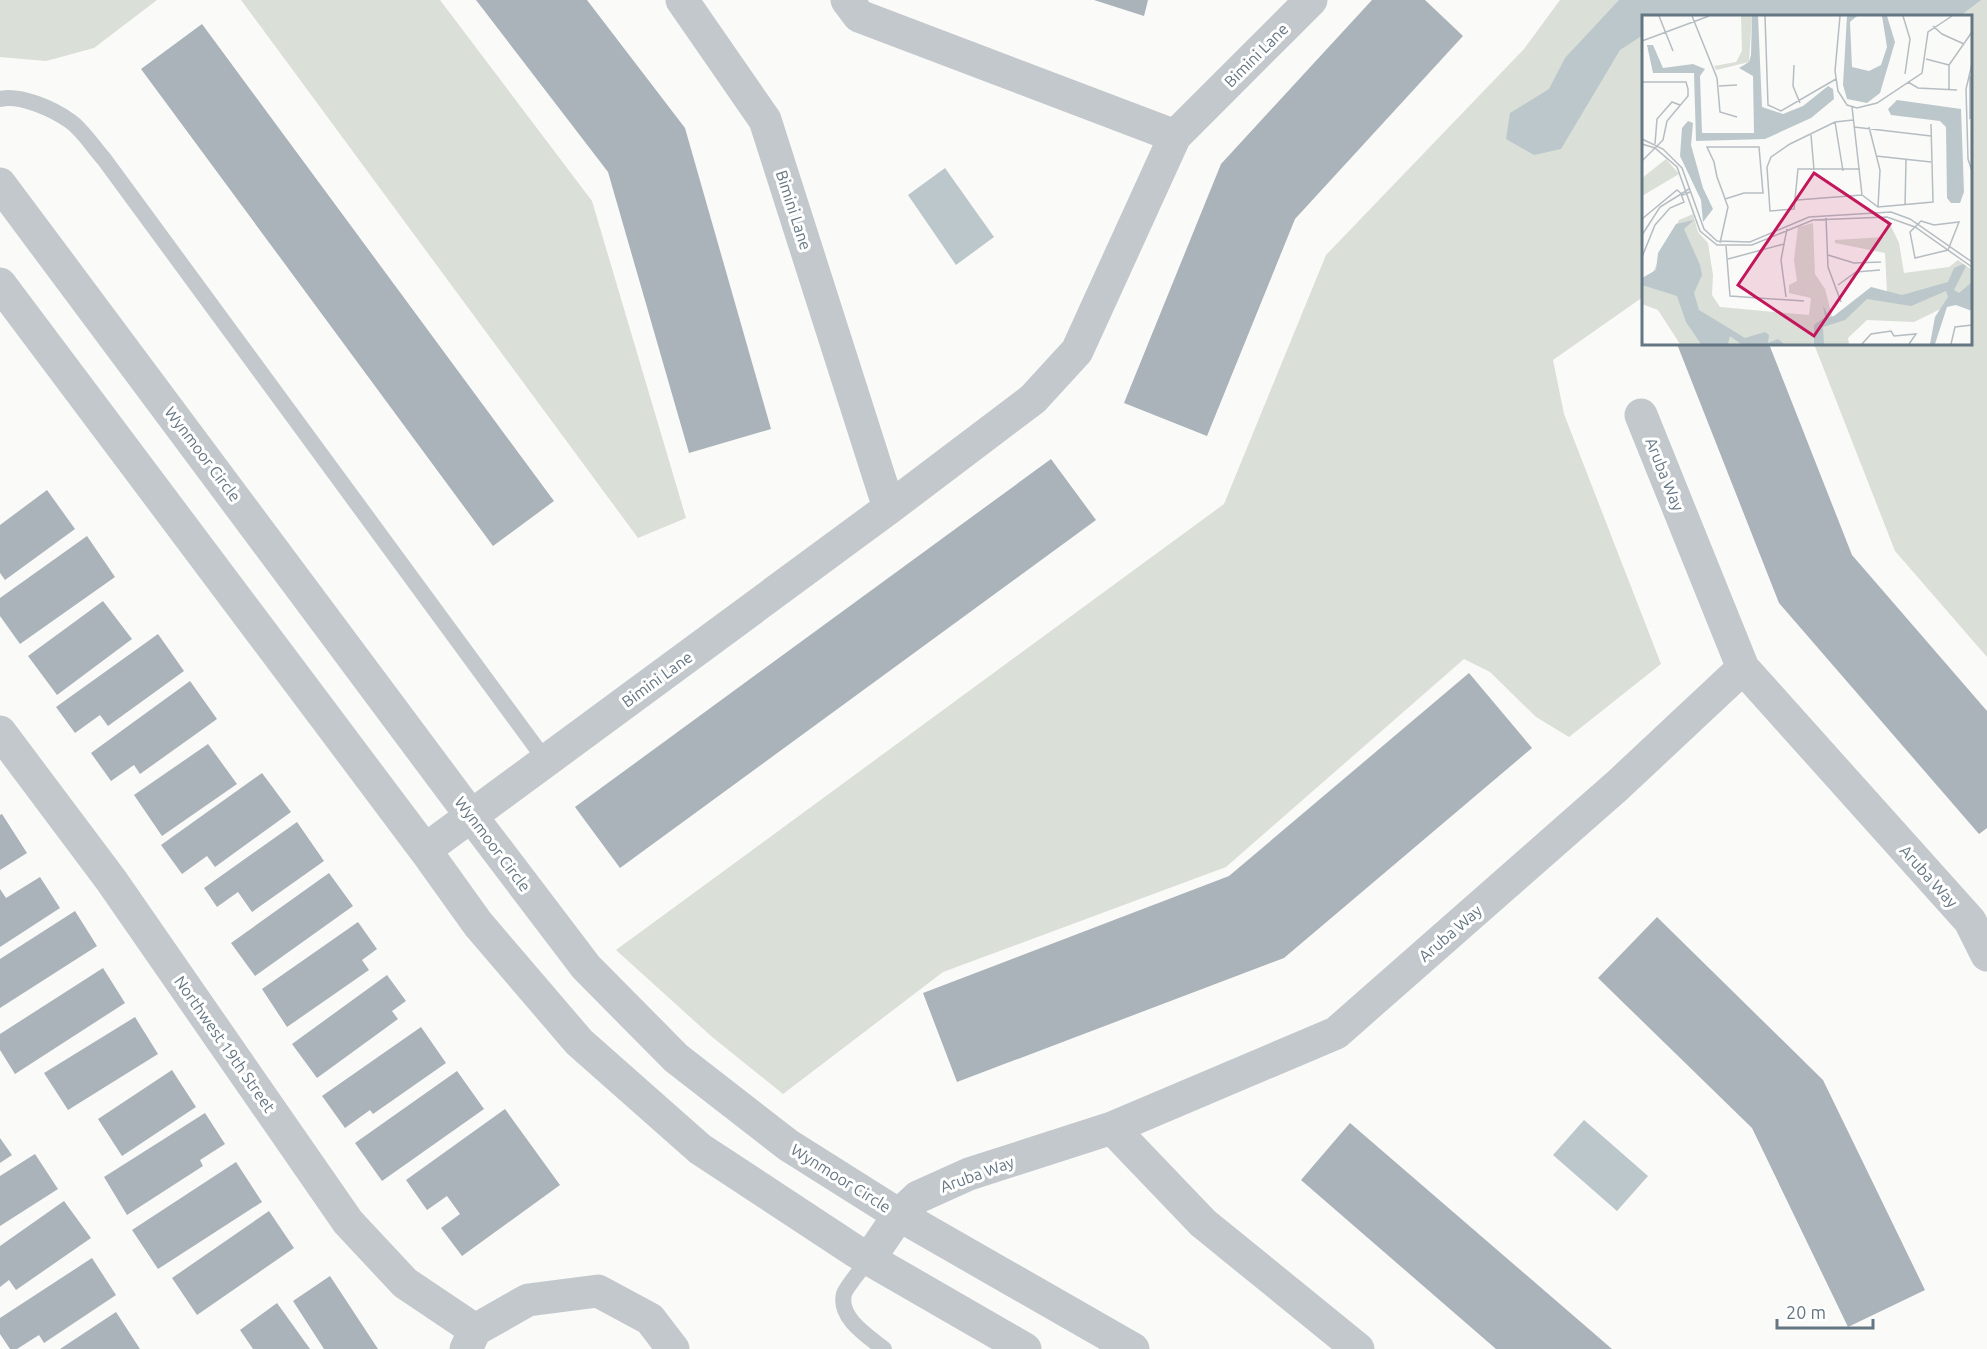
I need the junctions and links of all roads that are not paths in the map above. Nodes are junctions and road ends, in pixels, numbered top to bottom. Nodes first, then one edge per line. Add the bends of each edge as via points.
1 (682, 0) edge
2 (847, 0) edge
3 (1311, 0) edge
4 (0, 99) edge
5 (1175, 136) junction
6 (0, 183) edge
7 (0, 284) edge
8 (1641, 415) dead end
9 (888, 508) junction
10 (1743, 668) junction
11 (0, 732) edge
12 (546, 761) junction
13 (472, 817) junction
14 (425, 850) junction
15 (1987, 955) edge
16 (1112, 1128) junction
17 (899, 1215) junction
18 (869, 1259) junction
19 (470, 1339) edge
20 (673, 1349) edge
21 (884, 1349) edge
22 (1024, 1349) edge
23 (1133, 1349) edge
24 (1358, 1349) edge

1 - 9 street, Bimini Lane via 765,120
2 - 5 street via 860,16
3 - 5 street, Bimini Lane
4 - 12 lane via 32,101 70,121 104,159
5 - 9 street, Bimini Lane via 1077,351 1033,399
6 - 13 street, Wynmoor Circle
7 - 14 street
8 - 10 street, Aruba Way
9 - 12 street, Bimini Lane
10 - 15 street, Aruba Way via 1970,921
10 - 16 street, Aruba Way via 1617,786 1336,1033
11 - 19 street, Northwest 19th Street via 111,880 348,1222 405,1283
12 - 13 street, Bimini Lane
13 - 14 street, Bimini Lane
13 - 17 street, Wynmoor Circle via 586,967 676,1058 788,1145
14 - 18 street via 478,924 579,1042 700,1149
16 - 17 street, Aruba Way via 969,1174 918,1197
16 - 24 street via 1203,1223
17 - 18 street, Aruba Way
17 - 23 street, Wynmoor Circle
18 - 21 lane via 844,1294 845,1309 855,1326
18 - 22 street
19 - 20 street via 528,1300 598,1291 650,1319

